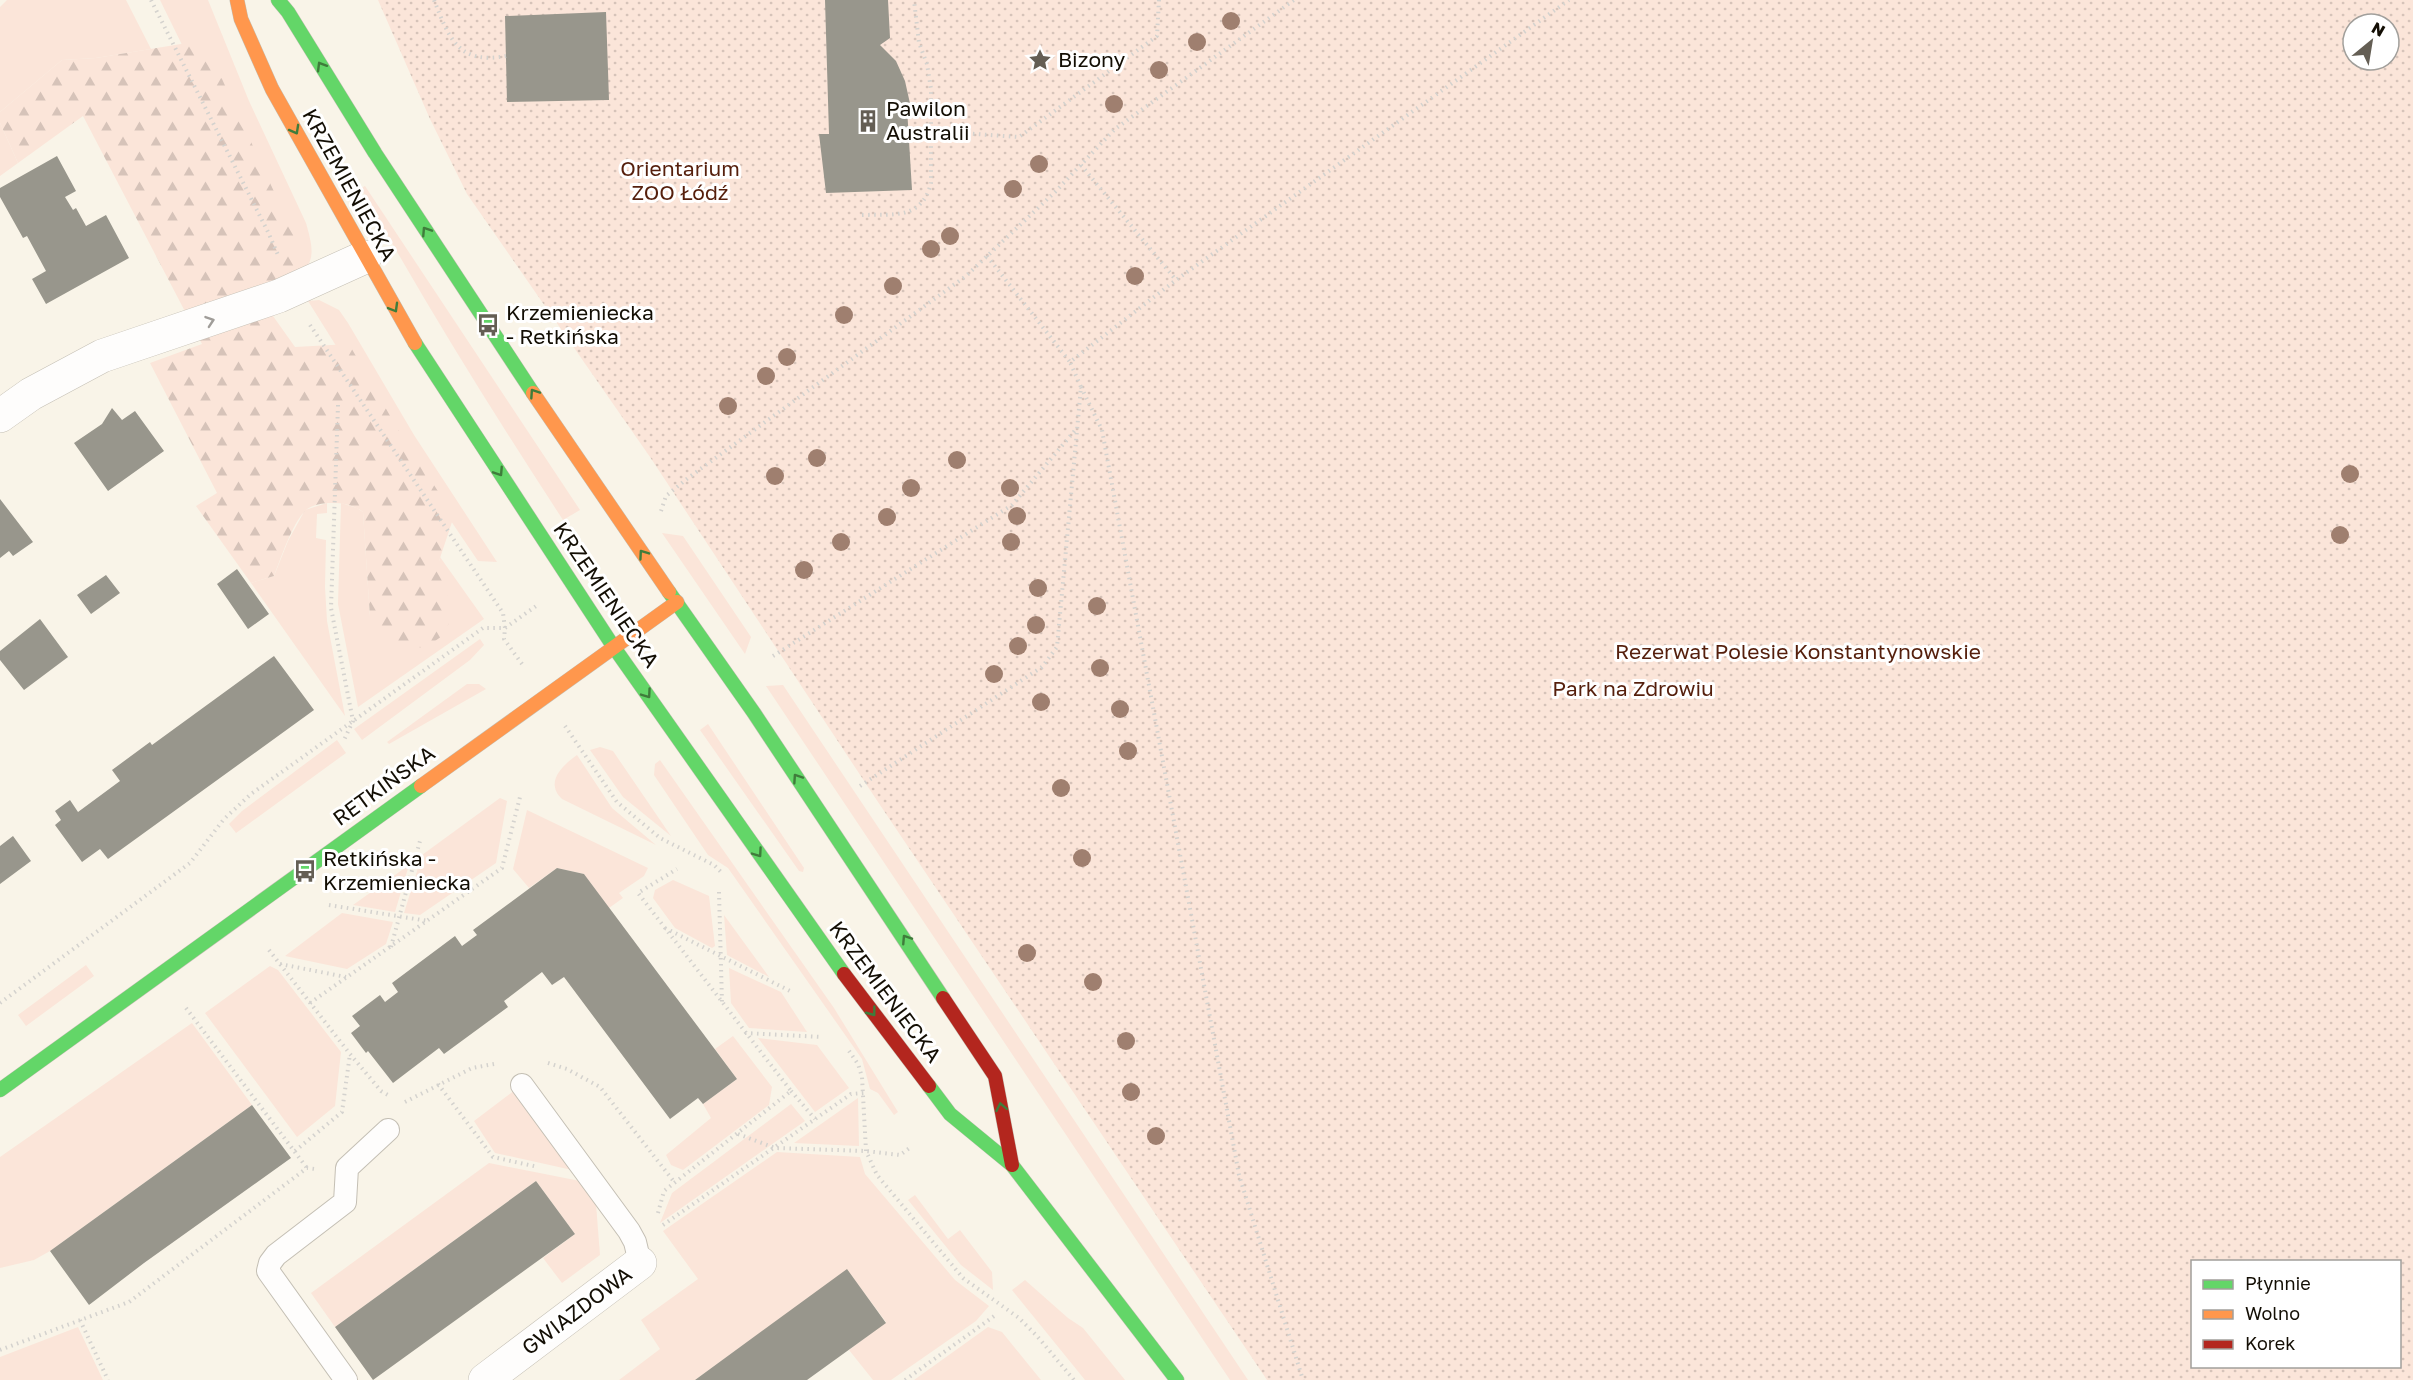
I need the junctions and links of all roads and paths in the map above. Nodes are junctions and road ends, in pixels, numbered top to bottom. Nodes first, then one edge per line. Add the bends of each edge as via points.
1 (151, 0) edge
2 (237, 0) edge
3 (278, 0) edge
4 (434, 0) edge
5 (914, 0) edge
6 (1159, 0) edge
7 (1294, 0) edge
8 (1569, 0) edge
9 (506, 56) dead end
10 (931, 131) junction
11 (1081, 165) junction
12 (862, 215) dead end
13 (987, 256) junction
14 (365, 257) junction
15 (1176, 280) junction
16 (292, 291) junction
17 (1070, 362) junction
18 (1082, 387) junction
19 (338, 405) dead end
20 (0, 416) edge
21 (1078, 427) junction
22 (666, 496) dead end
23 (677, 602) junction
24 (528, 612) dead end
25 (505, 628) junction
26 (613, 646) junction
27 (773, 656) dead end
28 (520, 661) dead end
29 (353, 721) junction
30 (564, 724) dead end
31 (344, 740) dead end
32 (860, 786) dead end
33 (521, 793) dead end
34 (420, 841) dead end
35 (677, 869) dead end
36 (730, 884) dead end
37 (719, 892) dead end
38 (330, 905) dead end
39 (399, 917) junction
40 (428, 921) junction
41 (663, 927) junction
42 (391, 947) junction
43 (269, 950) dead end
44 (721, 957) junction
45 (280, 964) junction
46 (346, 977) junction
47 (790, 991) dead end
48 (0, 1003) edge
49 (310, 1004) junction
50 (723, 1004) junction
51 (186, 1008) dead end
52 (745, 1033) junction
53 (822, 1037) dead end
54 (844, 1044) dead end
55 (350, 1054) junction
56 (438, 1084) dead end
57 (522, 1085) dead end
58 (0, 1090) edge
59 (381, 1091) dead end
60 (791, 1091) junction
61 (864, 1093) junction
62 (814, 1119) junction
63 (388, 1130) dead end
64 (738, 1134) junction
65 (910, 1147) dead end
66 (775, 1148) junction
67 (295, 1150) junction
68 (866, 1151) junction
69 (657, 1162) dead end
70 (1012, 1165) junction
71 (307, 1168) junction
72 (345, 1178) junction
73 (592, 1179) junction
74 (675, 1183) junction
75 (642, 1246) junction
76 (997, 1314) dead end
77 (80, 1320) junction
78 (0, 1350) edge
79 (108, 1380) edge
80 (346, 1380) edge
81 (485, 1380) edge
82 (905, 1380) edge
83 (1074, 1380) edge
84 (1178, 1380) edge
85 (1303, 1380) edge

1 - 16 path via 268,232
2 -> 14 main road, KRZEMIENIECKA via 241,19 272,89
23 -> 3 main road, KRZEMIENIECKA via 488,325
4 - 9 path via 458,48 490,59
5 - 10 path via 919,43 931,88
6 - 10 path via 1157,36 1019,137
7 - 11 path via 1115,129
8 - 15 path
10 - 12 path via 928,196 907,213
11 - 13 path
11 - 15 path
13 - 17 path
13 - 22 path via 966,276
14 - 16 street
14 -> 26 main road, KRZEMIENIECKA via 410,335
15 - 17 path
20 -> 16 street via 31,394 102,356
16 - 25 path via 309,323 503,612
17 - 18 path
18 - 21 path
18 - 85 path via 1102,429 1239,1175
19 - 29 path via 331,608
21 - 27 path via 1012,505
21 - 32 path via 1057,646 1051,658
23 - 26 main road, RETKIŃSKA
70 -> 23 main road, KRZEMIENIECKA via 995,1076
24 - 25 path
25 - 28 path via 504,639
25 - 29 path via 483,628
26 - 58 main road, RETKIŃSKA
26 -> 70 main road, KRZEMIENIECKA via 847,978 950,1114
29 - 31 path
29 - 48 path via 236,806 190,863
30 - 36 path via 617,802 660,838 714,865
33 - 40 path via 502,868
34 - 39 path
35 - 41 path via 638,893
37 - 44 path
38 - 39 path
39 - 40 path
39 - 42 path
40 - 42 path
41 - 44 path
41 - 50 path
42 - 46 path
43 - 45 path
44 - 47 path
44 - 50 path
45 - 46 path
45 - 49 path
46 - 49 path
49 - 55 path
50 - 52 path
51 - 67 path
52 - 53 path
52 - 60 path
54 - 61 path via 858,1064
55 - 59 path
55 - 67 path via 342,1112
56 - 73 path via 493,1157
57 - 73 lane
60 - 62 path
60 - 64 path
61 - 62 path via 851,1094
61 - 68 path
62 - 66 path
63 - 72 lane via 351,1162
64 - 66 path
64 - 74 path
65 - 68 path via 900,1155
66 - 68 path
66 - 75 path
67 - 71 path
68 - 83 path via 877,1175 963,1278 1019,1318
69 - 74 path
70 - 84 main road, KRZEMIENIECKA
71 - 72 path
71 - 77 path via 129,1302
72 - 80 lane via 345,1202 276,1255 268,1271
73 - 75 lane
74 - 75 path via 664,1191
75 - 81 street, GWIAZDOWA
76 - 82 path
77 - 78 path
77 - 79 path

